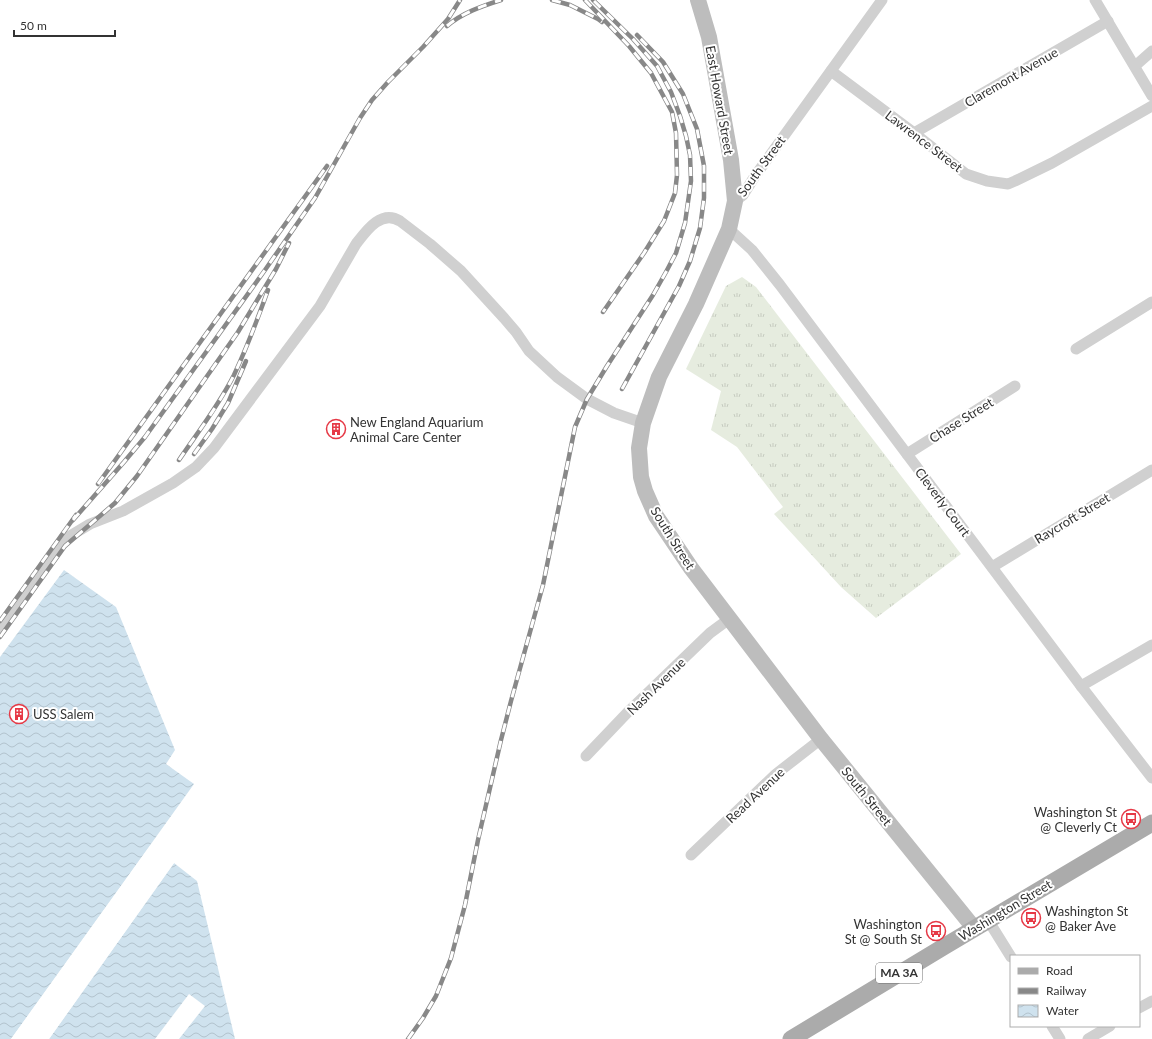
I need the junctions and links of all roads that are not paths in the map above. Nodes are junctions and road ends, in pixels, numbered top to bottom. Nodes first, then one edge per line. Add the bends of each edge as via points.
1 (698, 0) edge
2 (882, 0) edge
3 (1096, 0) edge
4 (1108, 21) junction
5 (1152, 51) edge
6 (1134, 66) junction
7 (830, 71) junction
8 (1152, 96) edge
9 (1152, 106) edge
10 (914, 133) junction
11 (736, 201) junction
12 (729, 229) junction
13 (1152, 302) edge
14 (1076, 349) dead end
15 (1015, 386) dead end
16 (643, 423) junction
17 (908, 454) junction
18 (1152, 470) edge
19 (992, 567) junction
20 (729, 619) junction
21 (0, 629) edge
22 (1152, 644) edge
23 (1081, 686) junction
24 (821, 739) junction
25 (586, 756) dead end
26 (1152, 778) edge
27 (1152, 823) edge
28 (691, 855) dead end
29 (988, 920) junction
30 (974, 928) junction
31 (1010, 955) edge
32 (1152, 1001) edge
33 (1140, 1007) edge
34 (1053, 1027) edge
35 (1108, 1027) edge
36 (794, 1038) edge
37 (1060, 1039) edge
38 (1088, 1039) edge

1 - 11 main road, East Howard Street via 709,37
2 - 7 street, South Street
3 - 4 street
4 - 6 street
4 - 10 street, Claremont Avenue
5 - 6 street
6 - 8 street
7 - 10 street, Lawrence Street
7 - 11 street, South Street via 743,195
9 - 10 street, Lawrence Street via 1052,163 1008,184 986,181 966,174
11 - 12 main road, South Street
12 - 16 main road, South Street via 696,304 659,377
12 - 17 street, Cleverly Court via 752,250 780,285
13 - 14 street
15 - 17 street, Chase Street
16 - 20 main road, South Street via 639,448 641,477 645,491 656,516
16 - 21 street via 614,413 587,399 557,377 528,351 516,332 455,264 396,218 379,220 370,226 356,244 320,306 206,458 173,483 70,536
17 - 19 street, Cleverly Court
18 - 19 street, Raycroft Street
19 - 23 street, Cleverly Court
20 - 24 main road, South Street
20 - 25 street, Nash Avenue via 710,633
22 - 23 street
23 - 26 street, Cleverly Court
24 - 28 street, Read Avenue via 776,774
24 - 30 main road, South Street
27 - 29 main road, Washington Street / MA 3A
29 - 30 main road, Washington Street / MA 3A
29 - 31 street
30 - 36 main road, Washington Street / MA 3A
32 - 33 street
34 - 37 street
35 - 38 street

